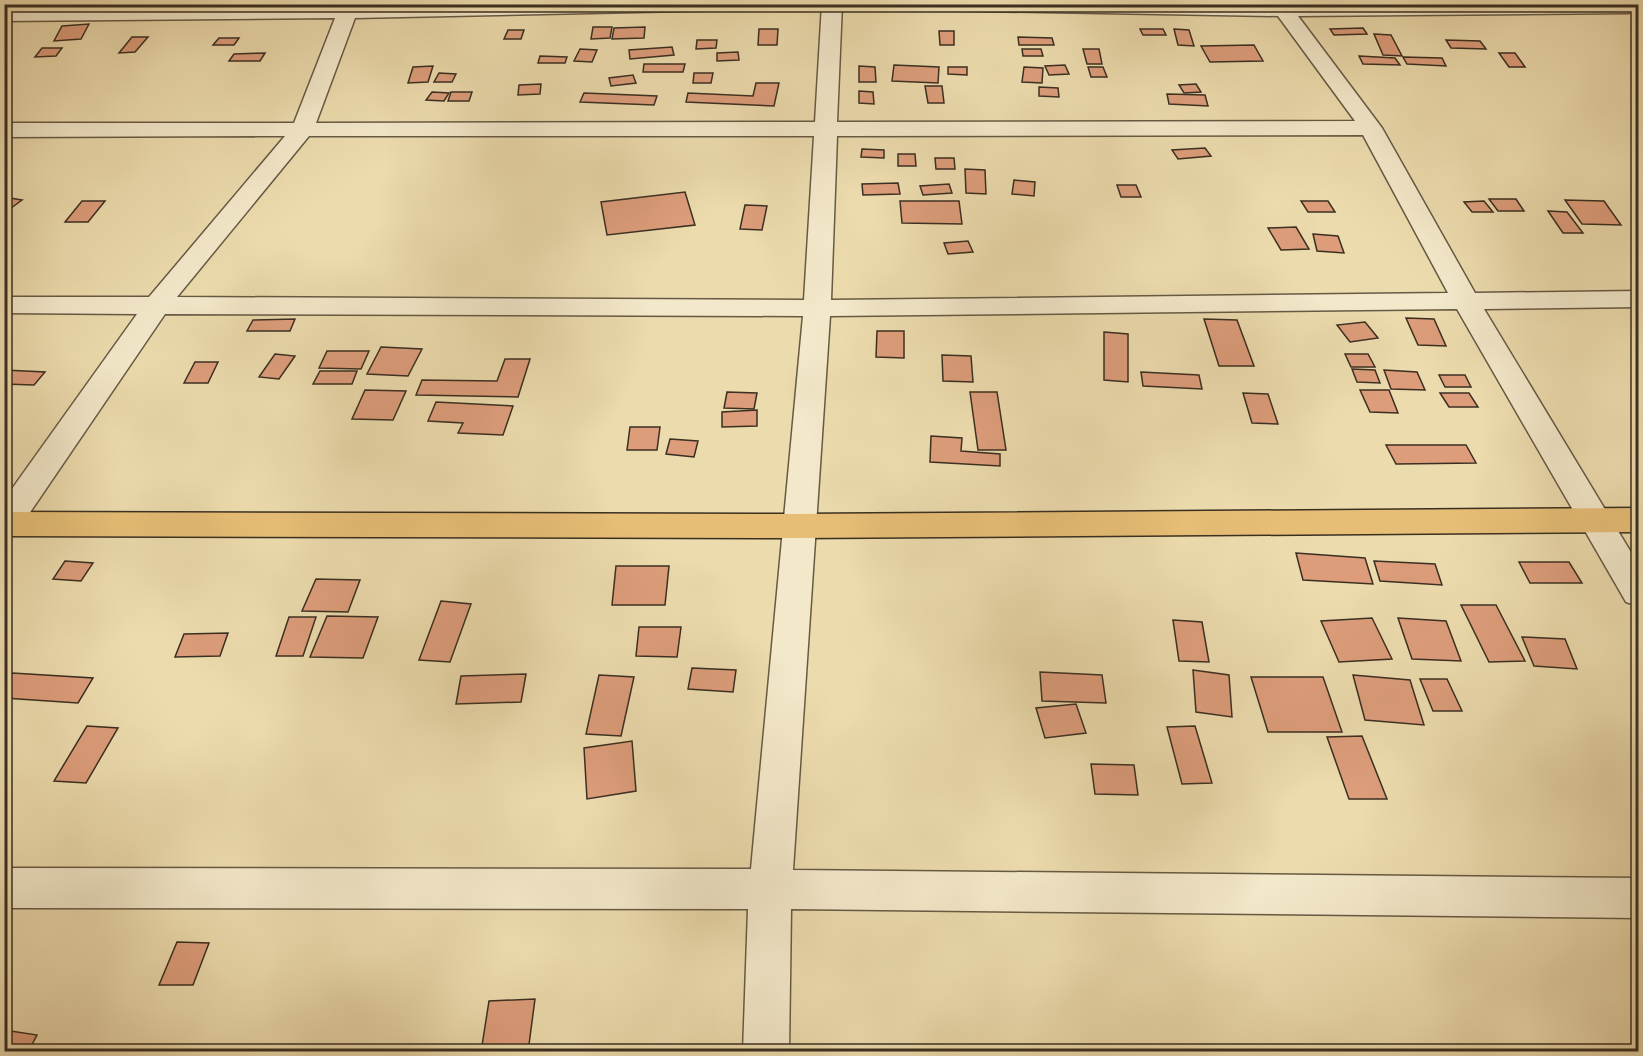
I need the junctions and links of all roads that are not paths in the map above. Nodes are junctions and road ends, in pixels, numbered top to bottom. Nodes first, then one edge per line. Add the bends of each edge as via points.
1 (732, 4) edge
2 (832, 4) edge
3 (920, 4) edge
4 (1637, 4) edge
5 (1281, 7) edge
6 (350, 8) edge
7 (4, 15) edge
8 (1371, 128) junction
9 (4, 130) edge
10 (302, 130) junction
11 (826, 130) junction
12 (1638, 299) edge
13 (1466, 301) junction
14 (4, 305) edge
15 (157, 305) junction
16 (817, 308) junction
17 (1594, 520) junction
18 (1638, 520) edge
19 (5, 525) edge
20 (799, 526) junction
21 (1638, 593) edge
22 (4, 888) edge
23 (770, 888) junction
24 (1638, 898) edge
25 (766, 1052) edge

1 - 6 street
2 - 11 street
3 - 5 street
4 - 5 street
5 - 8 street
6 - 7 street
6 - 10 street
8 - 11 street
8 - 13 street
9 - 10 street
10 - 11 street
10 - 15 street
11 - 16 street
12 - 13 street
13 - 16 street
13 - 17 street
14 - 15 street
15 - 16 street
15 - 19 street
16 - 20 street
17 - 18 main road
17 - 20 main road
17 - 21 street
19 - 20 main road
20 - 23 street
22 - 23 street
23 - 24 street
23 - 25 street

